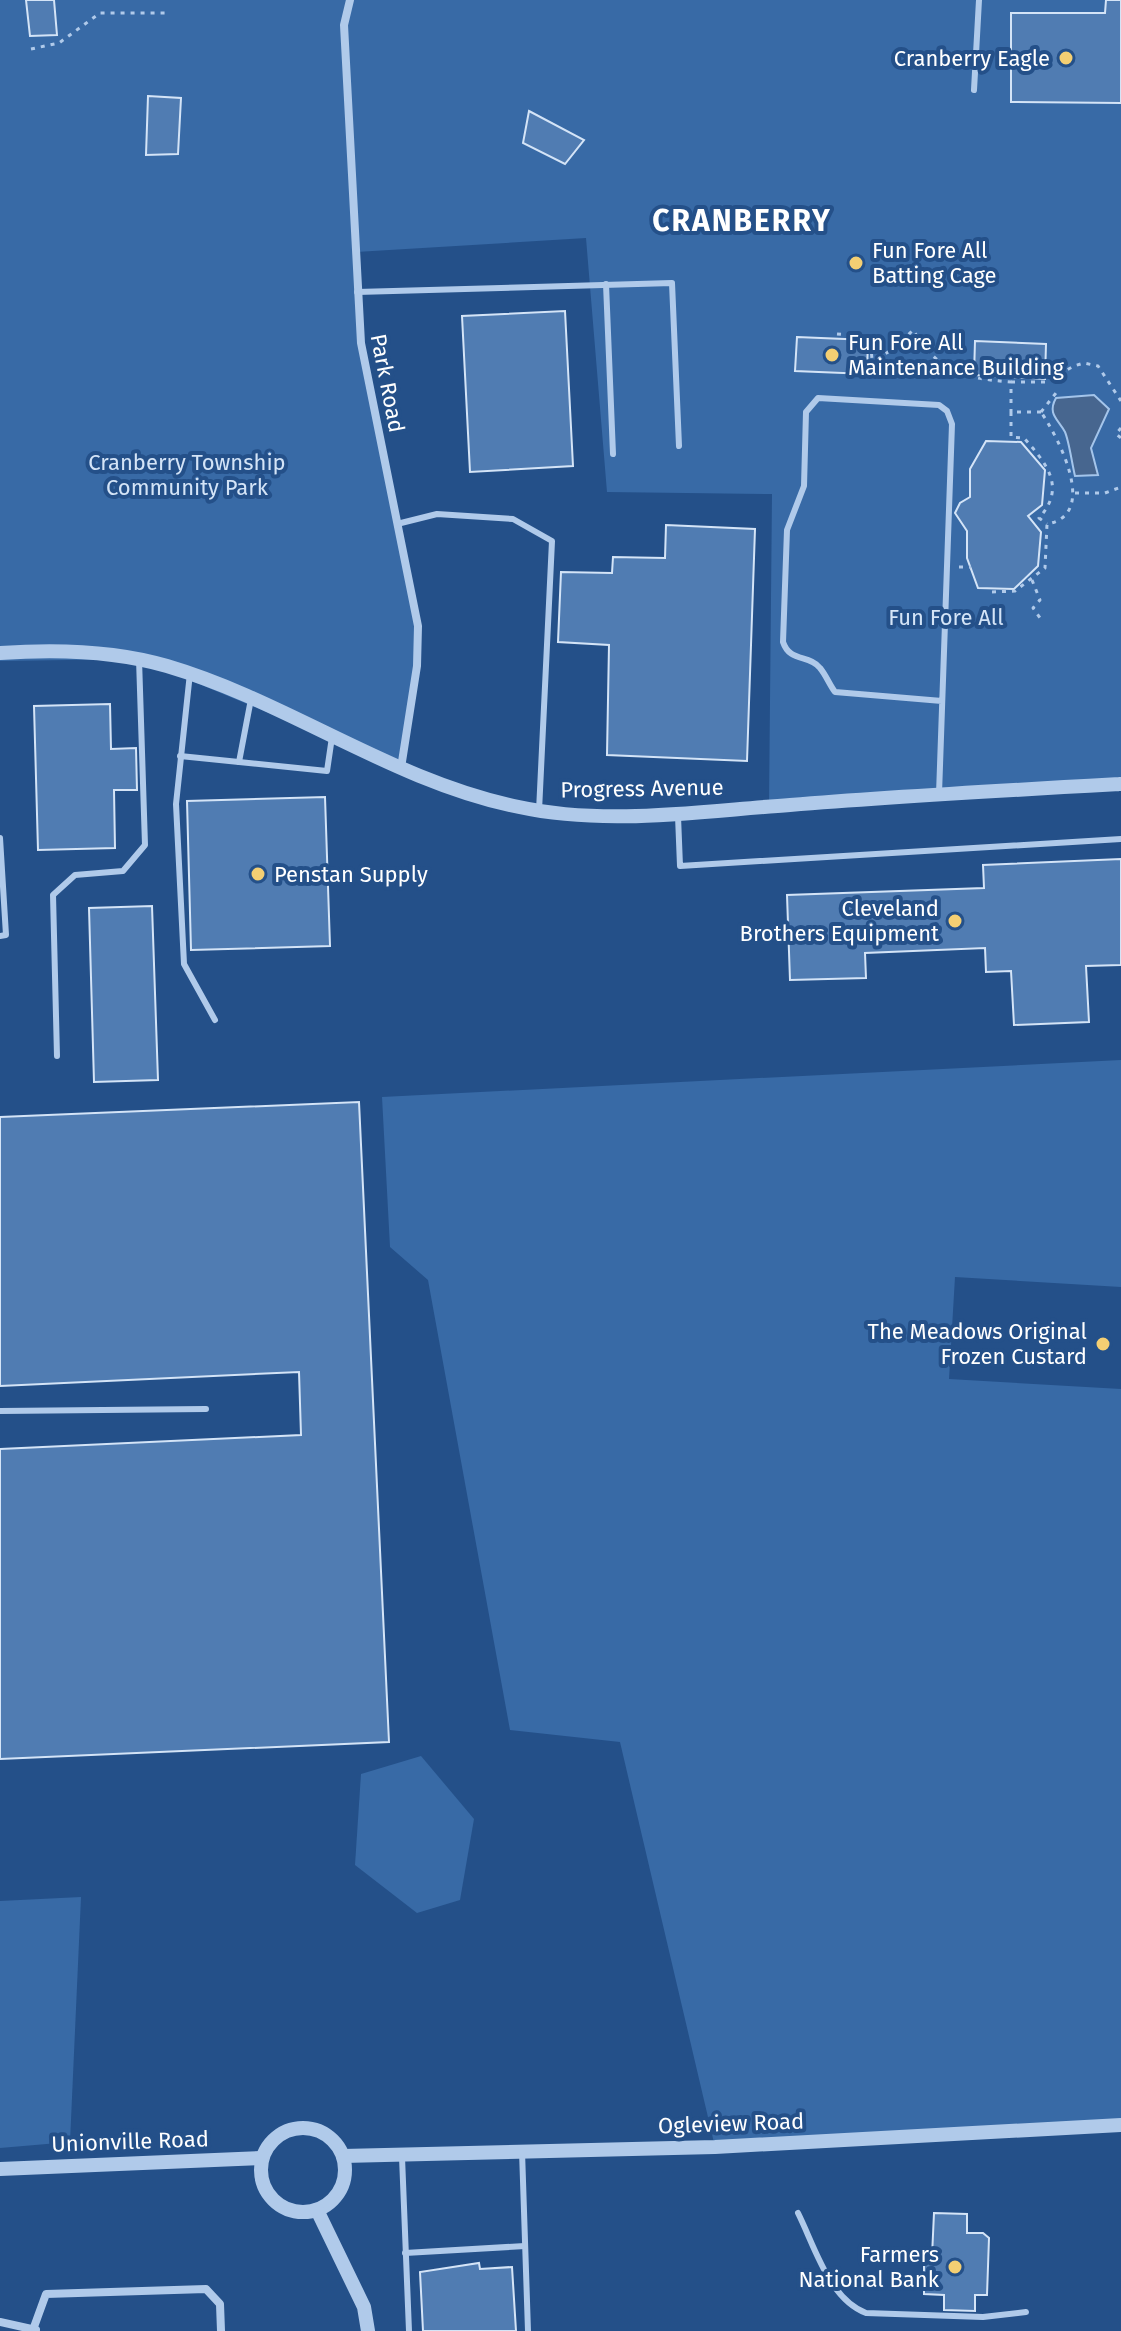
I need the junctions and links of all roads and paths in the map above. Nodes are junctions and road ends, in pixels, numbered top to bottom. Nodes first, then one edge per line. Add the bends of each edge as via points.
1 (350, 0) edge
2 (979, 0) edge
3 (169, 13) dead end
4 (31, 49) dead end
5 (974, 90) dead end
6 (606, 284) junction
7 (357, 292) junction
8 (837, 334) dead end
9 (1011, 382) junction
10 (1056, 393) dead end
11 (1121, 401) edge
12 (1011, 412) junction
13 (1041, 412) junction
14 (1121, 428) edge
15 (1121, 438) edge
16 (679, 446) dead end
17 (613, 454) dead end
18 (1121, 487) edge
19 (1075, 493) junction
20 (1035, 511) dead end
21 (1039, 518) junction
22 (397, 524) junction
23 (1047, 524) junction
24 (1032, 580) junction
25 (992, 592) dead end
26 (1040, 618) dead end
27 (0, 653) edge
28 (139, 659) junction
29 (190, 673) junction
30 (251, 699) junction
31 (942, 701) junction
32 (332, 737) junction
33 (180, 756) junction
34 (239, 762) junction
35 (401, 768) junction
36 (1121, 784) edge
37 (939, 794) junction
38 (539, 811) junction
39 (678, 813) junction
40 (0, 838) edge
41 (1121, 839) edge
42 (0, 936) edge
43 (215, 1020) dead end
44 (57, 1056) dead end
45 (206, 1409) dead end
46 (0, 1411) edge
47 (1121, 2125) edge
48 (522, 2149) junction
49 (402, 2153) junction
50 (343, 2156) junction
51 (262, 2158) junction
52 (0, 2169) edge
53 (317, 2210) junction
54 (798, 2213) dead end
55 (525, 2246) junction
56 (405, 2253) junction
57 (1026, 2312) dead end
58 (0, 2322) edge
59 (35, 2329) edge
60 (221, 2331) edge
61 (368, 2331) edge
62 (409, 2331) edge
63 (528, 2331) edge

1 - 7 street, Park Road via 344,25
2 - 5 lane
3 - 4 path via 100,13 59,43
6 - 7 lane
6 - 16 lane via 672,283
6 - 17 lane
7 - 22 street, Park Road via 363,359
8 - 9 path via 870,337 876,359 913,330 938,365 968,379
9 - 11 path via 1045,382 1084,363 1098,366
9 - 12 path
10 - 13 path
12 - 13 path
12 - 21 path via 1011,437 1024,438 1051,469 1052,494
13 - 19 path via 1057,435
14 - 15 path via 1116,434
18 - 19 path
19 - 23 path via 1071,510 1057,523
20 - 21 path
21 - 23 path
22 - 35 street, Park Road via 419,646
22 - 38 lane via 437,514 513,519 552,541
23 - 24 path via 1045,568
24 - 25 path via 1015,591
24 - 26 path via 1040,600 1033,608
27 - 28 street, Progress Avenue via 86,652
28 - 29 street, Progress Avenue
28 - 44 lane via 145,845 123,871 75,875 53,895
29 - 30 street, Progress Avenue
29 - 33 lane
30 - 32 street, Progress Avenue
30 - 34 lane
31 - 31 lane via 952,424 947,411 922,402 818,398 806,412 804,486 787,530 786,651 812,661 835,692
31 - 37 lane
32 - 34 lane via 327,771
32 - 35 street, Progress Avenue
33 - 34 lane
33 - 43 lane via 176,804 184,964
35 - 38 street, Progress Avenue via 467,795
36 - 37 street, Progress Avenue
37 - 39 street, Progress Avenue
38 - 39 street, Progress Avenue
39 - 41 lane via 680,866
40 - 42 lane via 6,935
45 - 46 lane
47 - 48 street, Ogleview Road via 715,2147
48 - 49 street, Ogleview Road
48 - 55 lane
49 - 50 street, Ogleview Road
49 - 56 lane
50 - 51 street via 323,2133 296,2128 272,2141
50 - 53 street via 339,2193
51 - 52 street, Unionville Road
51 - 53 street via 262,2180 277,2203 289,2210
53 - 61 street via 364,2307
54 - 57 lane via 850,2307 866,2313 983,2317
55 - 56 lane
55 - 63 lane
56 - 62 lane
58 - 59 street
59 - 60 street via 46,2294 206,2289 220,2304

